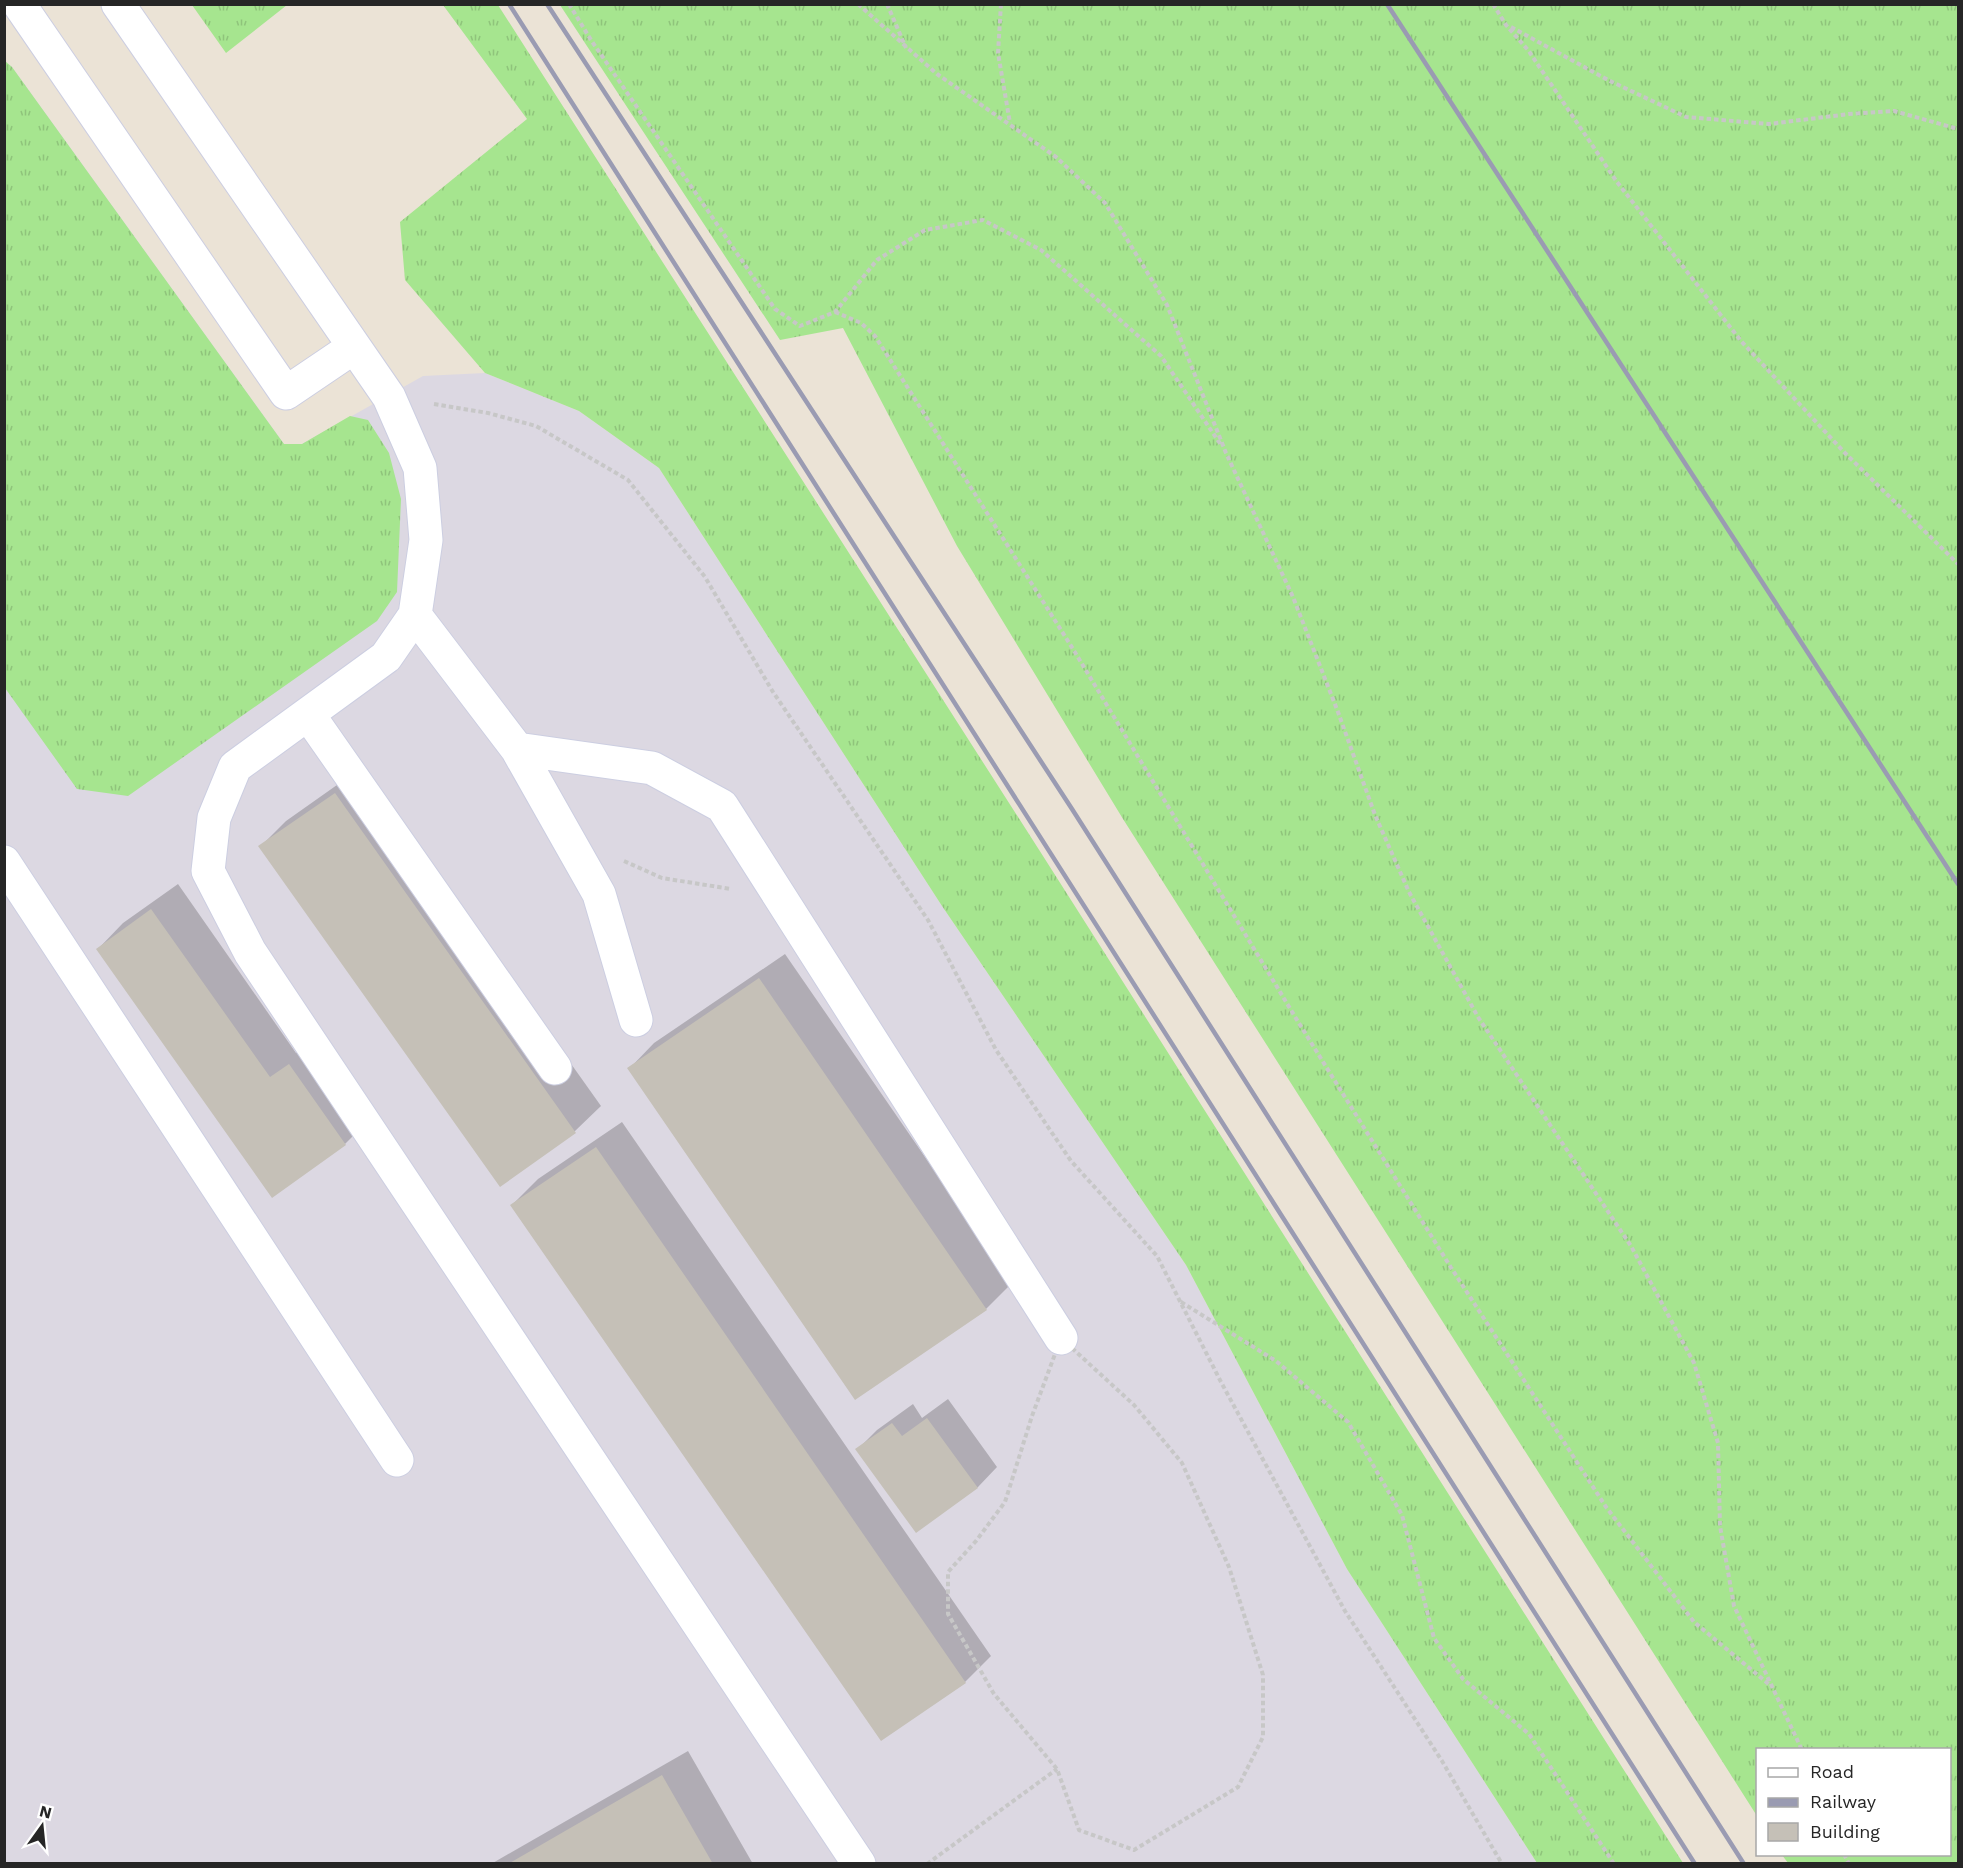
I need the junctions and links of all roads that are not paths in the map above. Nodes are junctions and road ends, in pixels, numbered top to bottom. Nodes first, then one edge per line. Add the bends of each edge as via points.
1 (19, 4) edge
2 (118, 4) edge
3 (354, 347) junction
4 (415, 615) junction
5 (308, 714) junction
6 (517, 749) junction
7 (4, 862) edge
8 (636, 1020) dead end
9 (555, 1068) dead end
10 (1061, 1338) road end
11 (397, 1460) dead end
12 (859, 1863) edge

1 - 3 street via 286,393
2 - 3 street
3 - 4 street via 389,397 420,468 426,540
4 - 5 street via 386,657
4 - 6 street
5 - 9 street
5 - 12 street via 235,767 214,818 208,871 250,952
6 - 8 street via 599,894
6 - 10 street via 652,768 722,806
7 - 11 street

